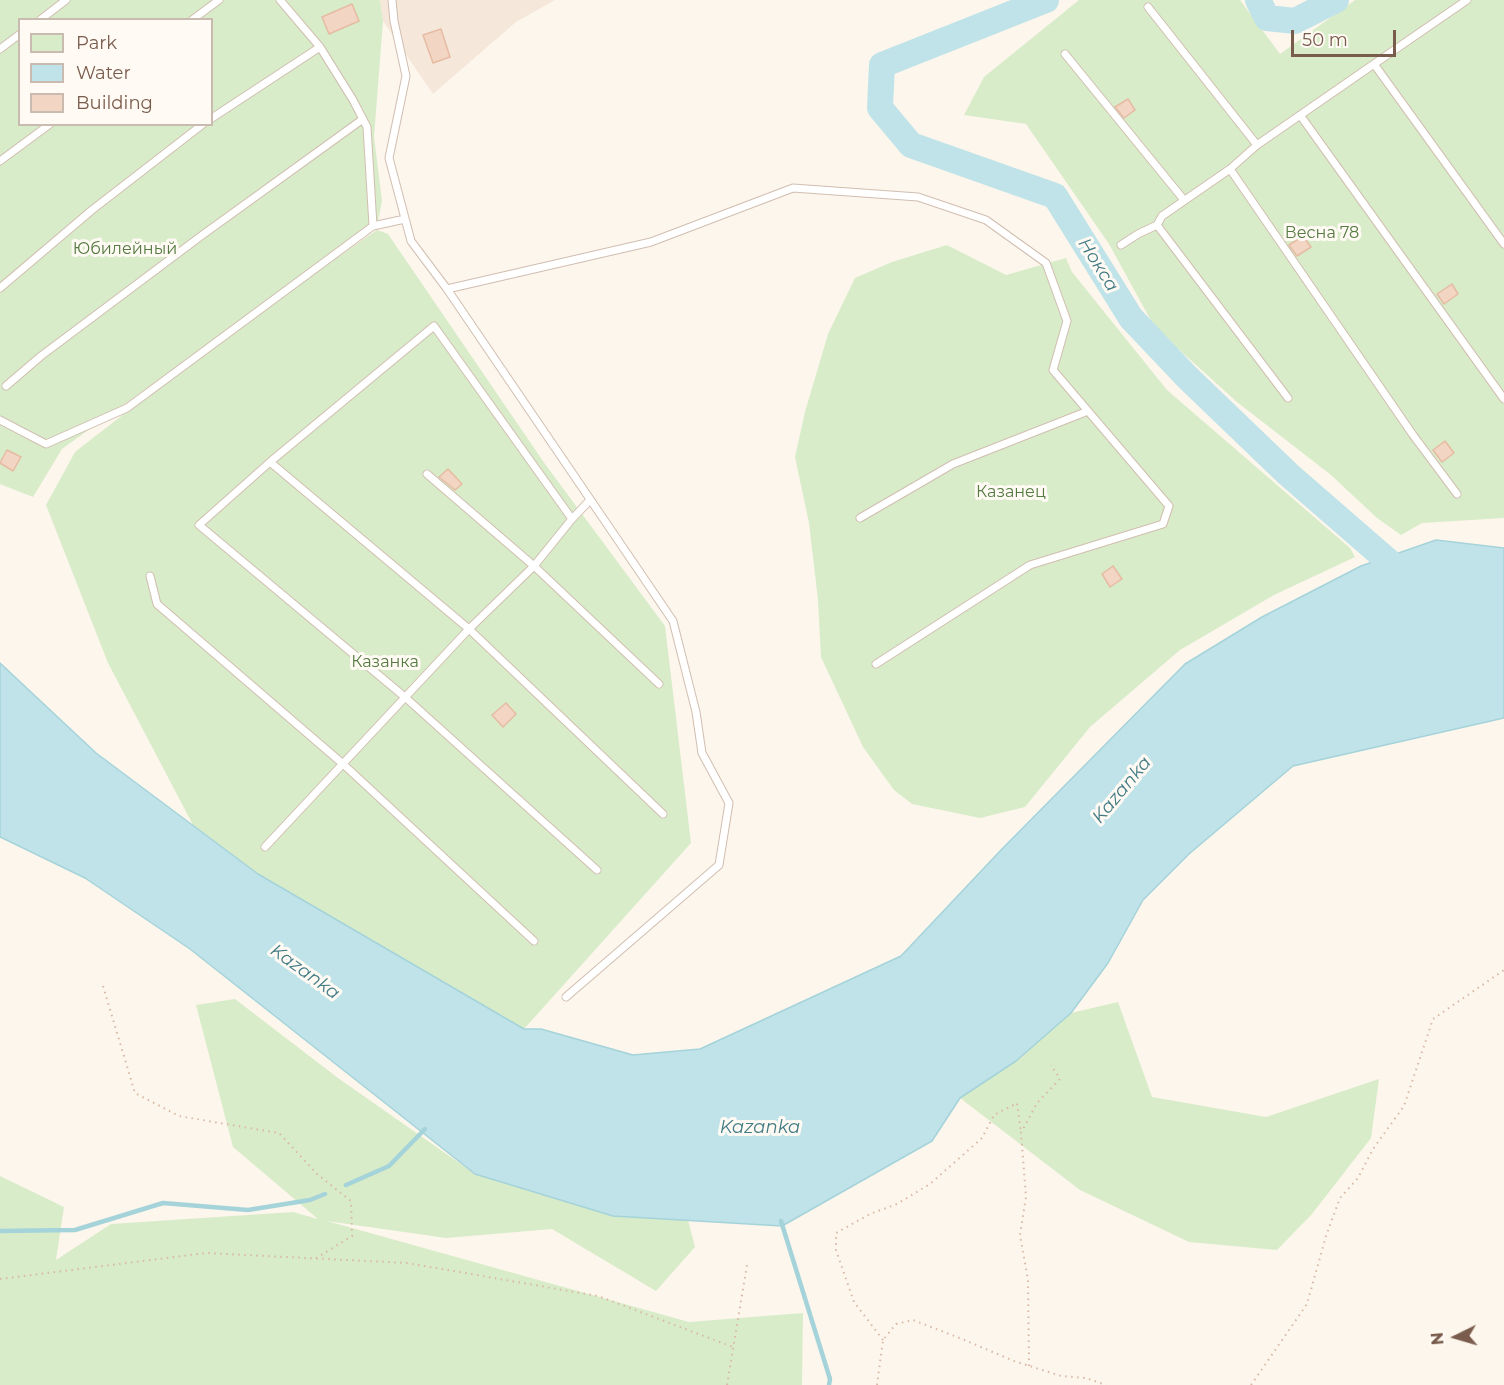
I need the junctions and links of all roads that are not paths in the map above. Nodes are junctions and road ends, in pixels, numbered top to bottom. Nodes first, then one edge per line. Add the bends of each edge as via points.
1 (66, 0) edge
2 (219, 0) edge
3 (280, 0) edge
4 (392, 0) edge
5 (1467, 0) edge
6 (1148, 7) dead end
7 (43, 18) edge
8 (195, 18) edge
9 (18, 36) edge
10 (320, 47) junction
11 (0, 49) edge
12 (1065, 54) dead end
13 (1374, 64) junction
14 (1300, 115) junction
15 (213, 117) edge
16 (363, 119) junction
17 (47, 126) edge
18 (200, 126) edge
19 (1257, 145) junction
20 (0, 161) edge
21 (1230, 170) junction
22 (1184, 200) junction
23 (405, 219) junction
24 (1157, 225) junction
25 (373, 226) junction
26 (1504, 244) edge
27 (1121, 245) dead end
28 (0, 288) edge
29 (447, 290) junction
30 (6, 386) dead end
31 (1288, 398) dead end
32 (1504, 399) edge
33 (1088, 411) junction
34 (0, 420) edge
35 (270, 462) junction
36 (427, 474) dead end
37 (1457, 494) dead end
38 (590, 500) junction
39 (860, 518) dead end
40 (572, 519) junction
41 (534, 566) junction
42 (150, 576) dead end
43 (469, 629) junction
44 (876, 664) dead end
45 (659, 684) dead end
46 (406, 698) junction
47 (343, 764) junction
48 (663, 814) dead end
49 (265, 847) dead end
50 (597, 870) dead end
51 (534, 940) dead end
52 (566, 997) dead end

1 - 7 lane
2 - 8 lane
3 - 10 lane
4 - 23 lane via 406,76 389,158
5 - 13 lane
6 - 19 lane
9 - 11 lane
10 - 15 lane
10 - 16 lane
12 - 22 lane
13 - 14 lane
13 - 26 lane
14 - 19 lane
14 - 32 lane
16 - 25 lane via 367,127
16 - 30 lane via 107,306
17 - 20 lane
18 - 28 lane
19 - 21 lane
21 - 22 lane
21 - 37 lane
22 - 24 lane via 1162,216
23 - 25 lane
23 - 29 lane via 411,241
24 - 27 lane
24 - 31 lane
25 - 34 lane via 127,408 46,444
29 - 33 lane via 651,242 793,188 918,197 986,220 1046,263 1068,321 1053,370
29 - 38 lane
33 - 39 lane via 953,464
33 - 44 lane via 1169,506 1163,524 1030,566
35 - 40 lane via 434,326
35 - 43 lane
35 - 46 lane via 199,525
36 - 41 lane
38 - 40 lane
38 - 52 lane via 673,621 702,753 729,803 719,865
40 - 41 lane
41 - 43 lane
41 - 45 lane
42 - 47 lane via 157,604
43 - 46 lane
43 - 48 lane
46 - 47 lane
46 - 50 lane
47 - 49 lane
47 - 51 lane

